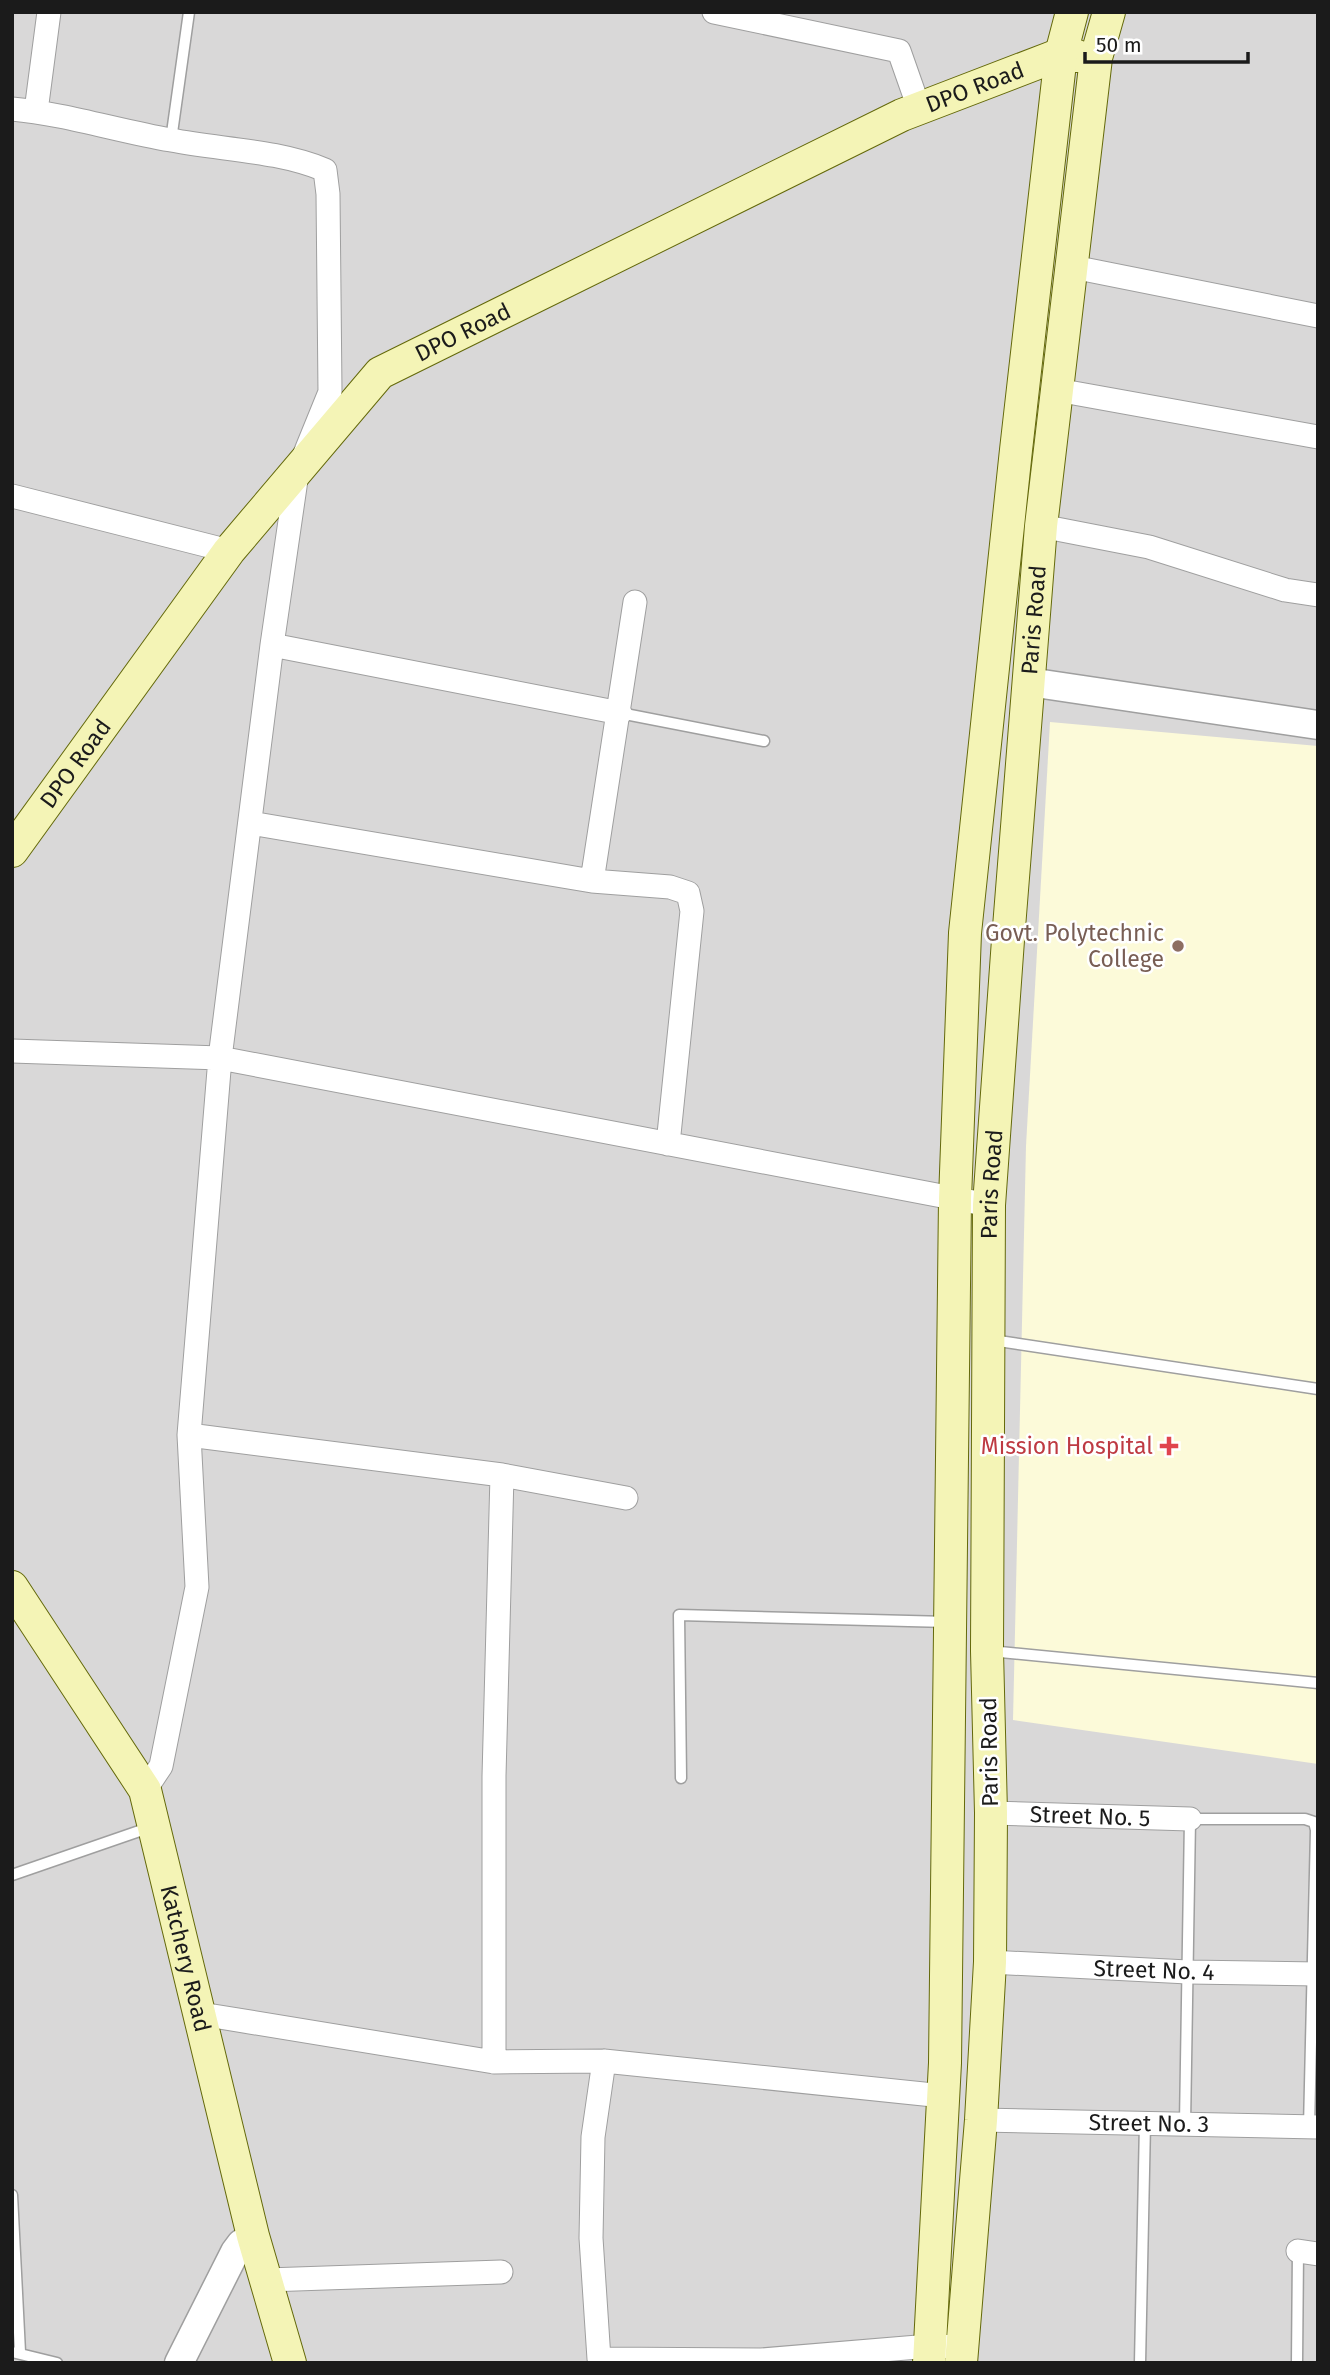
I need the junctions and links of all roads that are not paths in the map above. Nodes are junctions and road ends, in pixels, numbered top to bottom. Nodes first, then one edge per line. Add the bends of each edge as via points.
1 (49, 12) edge
2 (189, 12) edge
3 (714, 12) edge
4 (1072, 12) edge
5 (1109, 12) edge
6 (1061, 54) junction
7 (1096, 58) junction
8 (919, 108) junction
9 (12, 109) edge
10 (36, 111) junction
11 (171, 140) junction
12 (1073, 267) junction
13 (1318, 316) edge
14 (1057, 390) junction
15 (1318, 437) edge
16 (297, 473) junction
17 (12, 496) edge
18 (1041, 526) junction
19 (229, 551) junction
20 (1318, 595) edge
21 (635, 602) dead end
22 (272, 645) junction
23 (1029, 682) junction
24 (620, 713) junction
25 (1318, 726) edge
26 (764, 741) dead end
27 (250, 823) junction
28 (12, 851) edge
29 (592, 881) junction
30 (965, 933) junction
31 (1007, 940) junction
32 (12, 1051) edge
33 (220, 1058) junction
34 (668, 1144) junction
35 (955, 1199) junction
36 (989, 1205) junction
37 (990, 1339) junction
38 (1318, 1389) edge
39 (189, 1435) junction
40 (502, 1475) junction
41 (626, 1498) dead end
42 (12, 1587) edge
43 (951, 1622) junction
44 (987, 1651) junction
45 (1318, 1683) edge
46 (681, 1778) dead end
47 (145, 1790) junction
48 (991, 1813) junction
49 (1190, 1819) junction
50 (154, 1826) junction
51 (1317, 1830) edge
52 (12, 1875) edge
53 (990, 1962) junction
54 (1188, 1972) junction
55 (1315, 1974) edge
56 (201, 2014) junction
57 (604, 2060) junction
58 (494, 2062) junction
59 (943, 2096) junction
60 (981, 2120) junction
61 (1145, 2123) junction
62 (1185, 2124) junction
63 (1313, 2127) edge
64 (12, 2195) edge
65 (253, 2236) junction
66 (1308, 2252) edge
67 (500, 2272) dead end
68 (267, 2280) junction
69 (16, 2352) edge
70 (930, 2354) edge
71 (962, 2355) edge
72 (57, 2363) edge
73 (180, 2363) edge
74 (290, 2363) edge
75 (1140, 2363) edge
76 (1297, 2363) edge

1 - 10 street
2 - 11 lane
3 - 8 street via 899,51
4 - 6 main road, Paris Road
5 - 7 main road, Paris Road
6 - 7 main road, DPO Road
6 - 8 main road, DPO Road
6 - 30 main road, Paris Road
7 - 12 main road, Paris Road
8 - 16 main road, DPO Road via 380,373
9 - 10 street
10 - 11 street
11 - 16 street via 303,161 325,170 330,392
12 - 13 street
12 - 14 main road, Paris Road
14 - 15 street
14 - 18 main road, Paris Road
16 - 19 main road, DPO Road
16 - 22 street
17 - 19 street
18 - 20 street via 1149,547 1285,590
18 - 23 main road, Paris Road
19 - 28 main road, DPO Road
21 - 24 street
22 - 24 street
22 - 27 street
23 - 25 street
23 - 31 main road, Paris Road
24 - 26 lane
24 - 29 street
27 - 29 street
27 - 33 street
29 - 34 street via 670,887 688,893 691,902
30 - 31 main road
30 - 35 main road, Paris Road
31 - 36 main road, Paris Road
32 - 33 street
33 - 34 street
33 - 39 street
34 - 35 street
35 - 36 street
35 - 43 main road, Paris Road
36 - 37 main road, Paris Road
37 - 38 lane
37 - 44 main road, Paris Road
39 - 40 street
39 - 47 street via 197,1587 161,1766
40 - 41 street
40 - 58 street via 494,1776
42 - 47 main road, Katchery Road
43 - 46 lane via 679,1615
43 - 59 main road, Paris Road
44 - 45 lane
44 - 48 main road, Paris Road
47 - 50 main road, Katchery Road
48 - 49 street, Street No. 5
48 - 53 main road, Paris Road
49 - 51 lane via 1305,1819 1314,1822
49 - 54 lane
50 - 52 lane
50 - 56 main road, Katchery Road
51 - 55 lane
53 - 54 street, Street No. 4
53 - 60 main road, Paris Road
54 - 55 street, Street No. 4
54 - 62 lane
55 - 63 lane
56 - 58 street
56 - 65 main road, Katchery Road
57 - 58 street
57 - 59 street
57 - 70 street via 593,2137 592,2238 599,2359
59 - 70 main road, Paris Road
60 - 61 street, Street No. 3
60 - 71 main road, Paris Road
61 - 62 street, Street No. 3
61 - 75 lane
62 - 63 street, Street No. 3
64 - 69 lane
65 - 68 main road, Katchery Road
65 - 73 street via 235,2252
66 - 76 lane
67 - 68 street
68 - 74 main road, Katchery Road
69 - 72 lane
70 - 71 street

